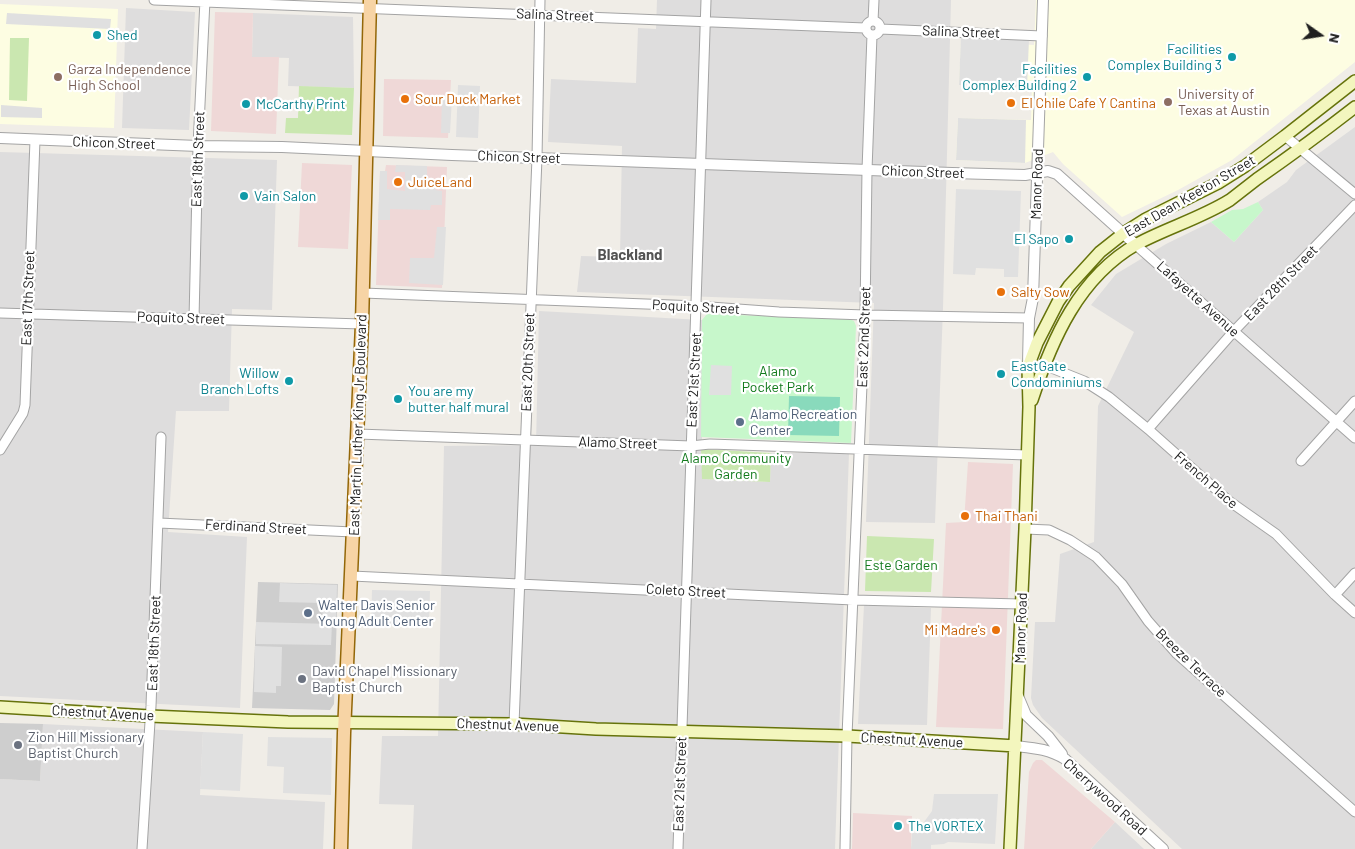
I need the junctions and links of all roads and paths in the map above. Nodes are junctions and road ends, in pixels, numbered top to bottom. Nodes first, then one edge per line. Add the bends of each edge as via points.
1 (154, 0) edge
2 (540, 0) edge
3 (706, 0) edge
4 (874, 0) edge
5 (1043, 0) edge
6 (205, 1) edge
7 (370, 4) edge
8 (540, 14) junction
9 (873, 21) junction
10 (705, 22) junction
11 (866, 28) junction
12 (876, 32) junction
13 (1042, 36) junction
14 (1355, 81) edge
15 (1355, 107) edge
16 (1285, 136) junction
17 (0, 138) edge
18 (35, 140) junction
19 (198, 146) junction
20 (1300, 149) junction
21 (367, 151) junction
22 (537, 158) junction
23 (701, 164) junction
24 (867, 170) junction
25 (1037, 173) junction
26 (1355, 194) edge
27 (1355, 205) edge
28 (1124, 233) junction
29 (1136, 245) junction
30 (363, 293) junction
31 (530, 300) junction
32 (696, 306) junction
33 (0, 312) edge
34 (28, 314) junction
35 (865, 315) junction
36 (194, 318) junction
37 (1029, 318) junction
38 (362, 324) junction
39 (1234, 331) junction
40 (1044, 366) junction
41 (1028, 367) junction
42 (1355, 401) edge
43 (1030, 407) junction
44 (1336, 422) junction
45 (1148, 429) junction
46 (358, 434) junction
47 (161, 437) dead end
48 (1355, 438) edge
49 (525, 440) junction
50 (691, 446) junction
51 (860, 449) junction
52 (0, 450) edge
53 (1027, 456) junction
54 (1301, 461) dead end
55 (159, 522) junction
56 (1025, 529) junction
57 (353, 532) junction
58 (1355, 573) edge
59 (352, 576) junction
60 (519, 583) junction
61 (686, 592) junction
62 (1335, 595) junction
63 (853, 600) junction
64 (1021, 604) junction
65 (1355, 613) edge
66 (1018, 696) junction
67 (0, 707) edge
68 (150, 716) junction
69 (344, 722) junction
70 (514, 724) junction
71 (681, 731) junction
72 (847, 736) junction
73 (1016, 746) junction
74 (1065, 759) junction
75 (1355, 812) edge
76 (142, 849) edge
77 (341, 849) edge
78 (678, 849) edge
79 (844, 849) edge
80 (1010, 849) edge
81 (1162, 849) edge

1 - 6 street, Salina Street
2 - 8 street, East 20th Street
3 - 10 street, East 21st Street
4 - 9 street
5 - 13 street, Manor Road
6 - 7 street, Salina Street
6 - 19 street, East 18th Street
7 - 8 street, Salina Street
7 - 21 main road, East Martin Luther King Jr Boulevard
8 - 10 street, Salina Street
8 - 22 street, East 20th Street
9 - 11 street
9 - 12 street via 877,23
10 - 11 street, Salina Street
10 - 23 street, East 21st Street
11 - 12 street via 868,34
12 - 13 street, Salina Street
12 - 24 street, East 22nd Street
13 - 25 street, Manor Road
14 - 16 main road, East Dean Keeton Street
15 - 20 main road, East Dean Keeton Street
16 - 20 street
16 - 28 main road, East Dean Keeton Street via 1218,183
17 - 18 street, Chicon Street
18 - 19 street, Chicon Street
18 - 34 street, East 17th Street
19 - 21 street, Chicon Street
19 - 36 street, East 18th Street
20 - 26 street
20 - 29 main road, East Dean Keeton Street via 1229,200
21 - 22 street, Chicon Street
21 - 30 main road, East Martin Luther King Jr Boulevard
22 - 23 street, Chicon Street
22 - 31 street, East 20th Street
23 - 24 street, Chicon Street
23 - 32 street, East 21st Street
24 - 25 street, Chicon Street
24 - 35 street, East 22nd Street
25 - 28 street, Lafayette Avenue via 1048,171 1057,174
25 - 37 street, Manor Road via 1034,298
27 - 39 street, East 28th Street
28 - 29 street, Lafayette Avenue
28 - 41 main road, East Dean Keeton Street via 1100,252 1069,286 1046,325
29 - 39 street, Lafayette Avenue
29 - 40 main road, East Dean Keeton Street via 1110,262 1081,294
30 - 31 street, Poquito Street
30 - 38 main road, East Martin Luther King Jr Boulevard
31 - 32 street, Poquito Street
31 - 49 street, East 20th Street
32 - 35 street, Poquito Street
32 - 50 street, East 21st Street
33 - 34 street, Poquito Street
34 - 36 street, Poquito Street
34 - 52 street, East 17th Street via 25,405
35 - 37 street, Poquito Street
35 - 51 street, East 22nd Street
36 - 38 street, Poquito Street
37 - 41 street, Manor Road
38 - 46 main road, East Martin Luther King Jr Boulevard
39 - 44 street, Lafayette Avenue
39 - 45 street, East 28th Street
40 - 43 main road, East Dean Keeton Street
40 - 45 street, French Place via 1109,397
41 - 43 main road, East Dean Keeton Street
42 - 44 street
43 - 53 main road, Manor Road
44 - 48 street, Lafayette Avenue
44 - 54 street
45 - 62 street, French Place via 1230,501 1276,534
46 - 49 street, Alamo Street
46 - 57 main road, East Martin Luther King Jr Boulevard
47 - 55 street, East 18th Street
49 - 50 street, Alamo Street
49 - 60 street, East 20th Street
50 - 51 street, Alamo Street
50 - 61 street, East 21st Street
51 - 53 street, Alamo Street
51 - 63 street, East 22nd Street
53 - 56 main road, Manor Road
55 - 57 street, Ferdinand Street
55 - 68 street, East 18th Street
56 - 64 main road, Manor Road
56 - 75 street, Breeze Terrace via 1049,530 1096,558 1122,584 1177,654
57 - 59 main road, East Martin Luther King Jr Boulevard
58 - 62 street
59 - 60 street, Coleto Street
59 - 69 main road, East Martin Luther King Jr Boulevard
60 - 61 street, Coleto Street
60 - 70 street, East 20th Street
61 - 63 street, Coleto Street
61 - 71 street, East 21st Street
62 - 65 street, French Place
63 - 64 street, Coleto Street
63 - 72 street, East 22nd Street
64 - 66 main road, Manor Road
66 - 73 main road, Manor Road
66 - 74 street via 1026,715 1048,736
67 - 68 main road, Chestnut Avenue
68 - 69 main road, Chestnut Avenue
68 - 76 street, East 18th Street
69 - 70 main road, Chestnut Avenue
69 - 77 main road, East Martin Luther King Jr Boulevard
70 - 71 main road, Chestnut Avenue
71 - 72 main road, Chestnut Avenue
71 - 78 street, East 21st Street
72 - 73 main road, Chestnut Avenue
72 - 79 street, East 22nd Street
73 - 74 street, Cherrywood Road via 1042,748
73 - 80 main road, Manor Road
74 - 81 street, Cherrywood Road

